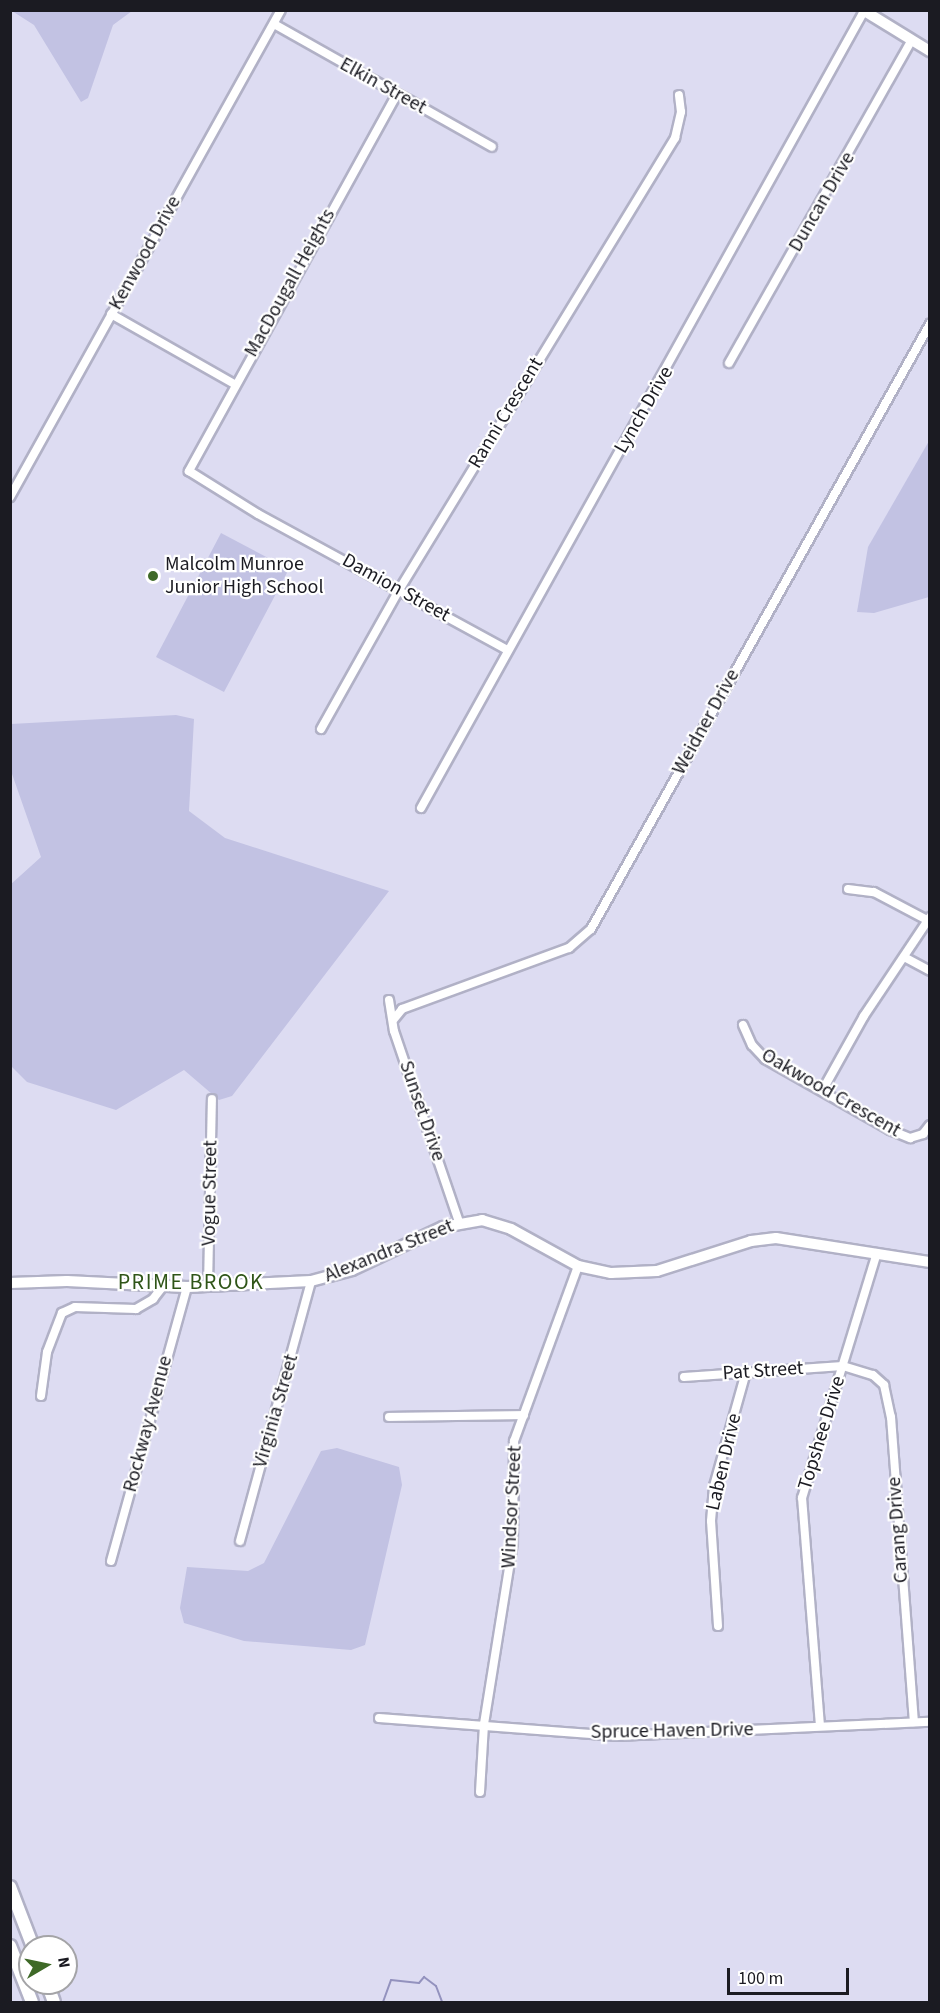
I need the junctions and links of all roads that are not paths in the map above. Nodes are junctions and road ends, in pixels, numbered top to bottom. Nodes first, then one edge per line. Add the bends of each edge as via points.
1 (281, 10) edge
2 (864, 11) edge
3 (274, 24) junction
4 (912, 40) junction
5 (930, 51) edge
6 (398, 94) junction
7 (679, 95) dead end
8 (492, 147) dead end
9 (111, 315) junction
10 (930, 324) edge
11 (729, 363) dead end
12 (234, 384) junction
13 (190, 474) joint
14 (10, 497) edge
15 (399, 590) junction
16 (507, 650) junction
17 (321, 729) dead end
18 (421, 808) dead end
19 (848, 889) dead end
20 (928, 919) edge
21 (906, 958) junction
22 (930, 971) edge
23 (389, 1000) dead end
24 (394, 1019) junction
25 (743, 1025) dead end
26 (822, 1091) junction
27 (212, 1099) dead end
28 (930, 1125) edge
29 (459, 1222) junction
30 (877, 1253) junction
31 (930, 1262) edge
32 (578, 1266) junction
33 (310, 1281) junction
34 (10, 1283) edge
35 (164, 1285) junction
36 (208, 1286) junction
37 (187, 1287) junction
38 (843, 1366) junction
39 (746, 1372) junction
40 (684, 1377) dead end
41 (41, 1396) dead end
42 (524, 1415) junction
43 (389, 1417) dead end
44 (240, 1541) dead end
45 (111, 1561) dead end
46 (718, 1626) dead end
47 (380, 1718) dead end
48 (914, 1722) junction
49 (930, 1722) edge
50 (484, 1724) junction
51 (820, 1726) junction
52 (480, 1792) dead end
53 (10, 1887) edge
54 (28, 1935) edge
55 (10, 1946) edge
56 (32, 2002) edge

1 - 3 street, Kenwood Drive
2 - 4 main road
2 - 16 street, Lynch Drive via 666,372
3 - 6 street, Elkin Street
3 - 9 street, Kenwood Drive
4 - 5 main road
4 - 11 street, Duncan Drive
6 - 8 street, Elkin Street
6 - 12 street, MacDougall Heights
7 - 15 street, Ranni Crescent via 681,112 675,138
9 - 12 street
9 - 14 street, Kenwood Drive
10 - 24 street, Weidner Drive via 591,929 569,948 402,1009
12 - 13 street, MacDougall Heights via 190,465
13 - 15 street, Damion Street
15 - 16 street, Damion Street
15 - 17 street, Ranni Crescent
16 - 18 street, Lynch Drive
19 - 20 street via 874,892
20 - 21 street
21 - 22 street
21 - 26 street via 864,1016
23 - 24 street, Sunset Drive
24 - 29 street, Sunset Drive via 394,1031
25 - 26 street, Oakwood Crescent via 759,1055
26 - 28 street, Oakwood Crescent via 904,1137 917,1137
27 - 36 street, Vogue Street
29 - 32 main road, Alexandra Street via 482,1220 503,1226
29 - 33 main road, Alexandra Street via 427,1233 352,1270
30 - 31 main road, Alexandra Street
30 - 32 main road, Alexandra Street via 776,1238 634,1274
30 - 38 street, Topshee Drive
32 - 42 street, Windsor Street
33 - 36 main road, Alexandra Street
33 - 44 street, Virginia Street
34 - 35 main road, Alexandra Street
35 - 37 main road, Alexandra Street
35 - 41 street via 153,1299 136,1309 79,1307 62,1313 47,1352
36 - 37 main road, Alexandra Street
37 - 45 street, Rockway Avenue
38 - 39 street, Pat Street
38 - 48 street, Carang Drive via 877,1377 889,1398
38 - 51 street, Topshee Drive via 802,1498
39 - 40 street, Pat Street
39 - 46 street, Laben Drive via 714,1486 711,1521
42 - 43 street
42 - 50 street, Windsor Street via 514,1441 513,1542
47 - 50 street, Spruce Haven Drive via 475,1727
48 - 49 street, Spruce Haven Drive
48 - 51 street, Spruce Haven Drive
50 - 51 street, Spruce Haven Drive via 616,1736
50 - 52 street, Windsor Street
53 - 54 highway
55 - 56 highway

